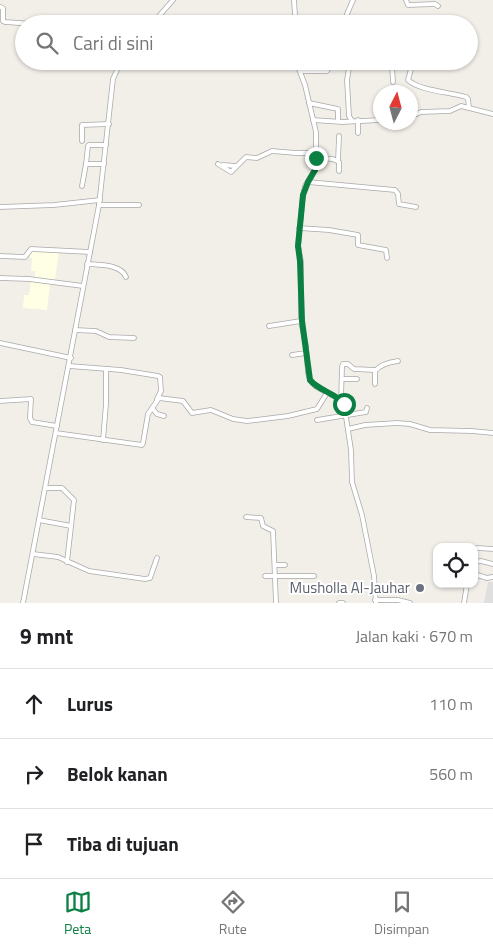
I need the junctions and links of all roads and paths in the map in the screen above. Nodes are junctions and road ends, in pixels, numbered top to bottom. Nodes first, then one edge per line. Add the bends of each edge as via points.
1 (173, 0) edge
2 (294, 0) edge
3 (353, 0) edge
4 (406, 0) edge
5 (438, 6) dead end
6 (0, 7) edge
7 (160, 15) edge
8 (295, 15) edge
9 (347, 15) edge
10 (15, 23) edge
11 (117, 70) edge
12 (328, 70) edge
13 (348, 70) edge
14 (392, 70) edge
15 (410, 70) edge
16 (301, 71) joint
17 (393, 82) dead end
18 (309, 103) junction
19 (469, 108) junction
20 (418, 113) edge
21 (493, 114) edge
22 (313, 120) junction
23 (358, 120) junction
24 (373, 120) edge
25 (338, 121) junction
26 (352, 121) junction
27 (109, 124) junction
28 (358, 133) dead end
29 (339, 136) dead end
30 (82, 141) dead end
31 (106, 145) junction
32 (316, 155) junction
33 (338, 161) junction
34 (86, 164) junction
35 (104, 164) junction
36 (220, 165) dead end
37 (340, 171) dead end
38 (308, 182) junction
39 (82, 186) dead end
40 (99, 203) junction
41 (139, 205) dead end
42 (0, 207) edge
43 (416, 207) dead end
44 (299, 228) junction
45 (90, 252) junction
46 (0, 256) edge
47 (387, 258) dead end
48 (87, 264) junction
49 (126, 277) dead end
50 (0, 278) edge
51 (83, 286) junction
52 (302, 321) junction
53 (269, 326) dead end
54 (75, 330) junction
55 (134, 338) dead end
56 (0, 343) edge
57 (292, 354) dead end
58 (306, 354) junction
59 (71, 358) junction
60 (398, 362) dead end
61 (69, 366) junction
62 (106, 369) junction
63 (375, 371) junction
64 (342, 379) junction
65 (356, 379) dead end
66 (374, 384) dead end
67 (327, 392) junction
68 (157, 399) junction
69 (341, 400) junction
70 (0, 401) edge
71 (152, 408) junction
72 (367, 408) dead end
73 (345, 414) junction
74 (164, 416) dead end
75 (317, 420) dead end
76 (57, 426) junction
77 (348, 429) junction
78 (56, 433) junction
79 (493, 433) edge
80 (102, 440) junction
81 (46, 488) junction
82 (246, 517) dead end
83 (39, 520) junction
84 (71, 526) junction
85 (478, 548) edge
86 (493, 549) edge
87 (33, 554) junction
88 (157, 558) dead end
89 (67, 562) junction
90 (478, 562) edge
91 (493, 564) edge
92 (275, 565) junction
93 (285, 566) dead end
94 (275, 575) junction
95 (478, 575) edge
96 (265, 576) dead end
97 (314, 576) dead end
98 (492, 578) edge
99 (466, 588) edge
100 (376, 601) edge
101 (401, 602) edge
102 (23, 603) edge
103 (276, 603) edge
104 (339, 603) edge
105 (343, 603) edge
106 (410, 603) edge
107 (464, 603) edge

1 - 7 street
2 - 8 street
3 - 9 street
4 - 5 street via 408,5
6 - 10 street via 3,8 3,21
11 - 27 street
12 - 16 street
13 - 26 street via 349,116
14 - 17 street
15 - 19 street via 408,80 420,87 466,97
16 - 18 street
18 - 22 street
18 - 25 street via 338,109
19 - 20 street via 461,106 446,112
19 - 21 street
22 - 25 street
22 - 32 street
23 - 24 street
23 - 26 street
23 - 28 street
25 - 26 street
27 - 30 street via 82,125
27 - 31 street
29 - 33 street
31 - 34 street via 88,146
31 - 35 street
32 - 33 street
32 - 36 street via 272,151 257,158 246,157 231,172
32 - 38 street via 315,170
33 - 37 street
34 - 35 street
34 - 39 street
35 - 40 street
38 - 43 street via 395,190 399,204
38 - 44 street
40 - 41 street
40 - 42 street
40 - 45 street
44 - 47 street via 358,235 358,246 386,250
44 - 52 street
45 - 46 street via 31,249 26,257
45 - 48 street
48 - 49 street via 116,268
48 - 51 street
50 - 51 street
51 - 54 street
52 - 53 street
52 - 58 street
54 - 55 street via 96,331 109,338
54 - 59 street
56 - 59 street
57 - 58 street
58 - 67 street via 310,380
59 - 61 street
60 - 63 street via 389,362
61 - 62 street
61 - 76 street
62 - 68 street via 160,377 161,389
62 - 80 street
63 - 64 street via 354,369 343,364
63 - 66 street
64 - 65 street
64 - 69 street
67 - 68 street via 317,409 246,421 211,410 192,413 182,401
67 - 69 street
68 - 71 street
69 - 73 street
70 - 76 street via 31,399 32,422
71 - 74 street via 156,414
71 - 80 street via 147,417 143,444
72 - 73 street via 365,412
73 - 75 street
73 - 77 street
76 - 78 street
77 - 79 street via 397,423 430,430
77 - 100 street via 352,482 362,515
78 - 80 street
78 - 81 street
81 - 83 street
81 - 84 street via 62,488 74,500
82 - 92 street via 261,518 264,528 271,529
83 - 84 street
83 - 87 street
84 - 89 street
85 - 86 street
87 - 89 street via 58,557
87 - 102 street
88 - 89 street via 150,578 145,579 89,571
90 - 91 street
92 - 93 street
92 - 94 street
94 - 96 street
94 - 97 street
94 - 103 street
95 - 98 street
99 - 107 street
100 - 101 street
101 - 106 street
104 - 105 street

